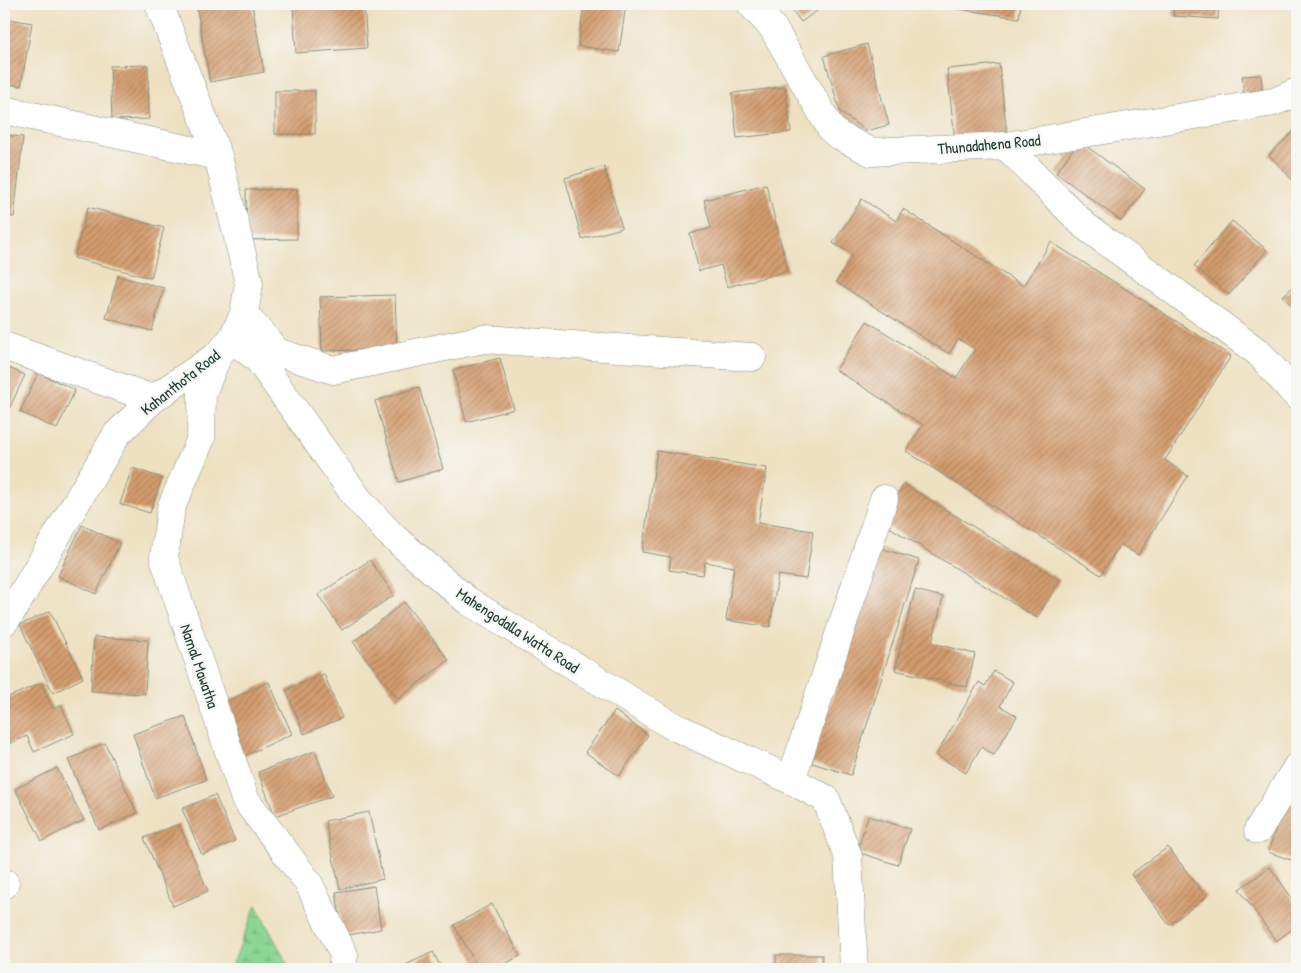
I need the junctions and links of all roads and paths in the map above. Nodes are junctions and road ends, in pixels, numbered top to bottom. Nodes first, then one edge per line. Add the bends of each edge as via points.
1 (159, 4) edge
2 (751, 4) edge
3 (1297, 92) edge
4 (4, 110) edge
5 (1006, 146) junction
6 (218, 156) junction
7 (244, 314) junction
8 (4, 346) edge
9 (225, 347) junction
10 (752, 357) dead end
11 (1297, 396) edge
12 (153, 399) junction
13 (884, 499) dead end
14 (4, 622) edge
15 (1297, 767) edge
16 (791, 780) junction
17 (1258, 830) dead end
18 (343, 962) edge
19 (854, 969) edge

1 - 6 street, Kahanthota Road
2 - 5 street, Thunadahena Road via 773,28 831,129 838,135 871,152
3 - 5 street, Thunadahena Road via 1274,102
4 - 6 street
5 - 11 street via 1085,226 1259,353
6 - 7 street, Kahanthota Road via 249,283
7 - 9 street, Kahanthota Road
7 - 10 street via 277,352 332,370 484,339
8 - 12 street
9 - 12 street, Kahanthota Road
9 - 16 street, Mahengodalla Watta Road via 258,359 364,506 390,534 468,601 671,725
9 - 18 street, Namal Mawatha via 202,393 202,438 171,508 164,558 245,799 308,882
12 - 14 street, Kahanthota Road via 117,434
13 - 16 street
15 - 17 street
16 - 19 street, Mahengodalla Watta Road via 826,799 848,856

